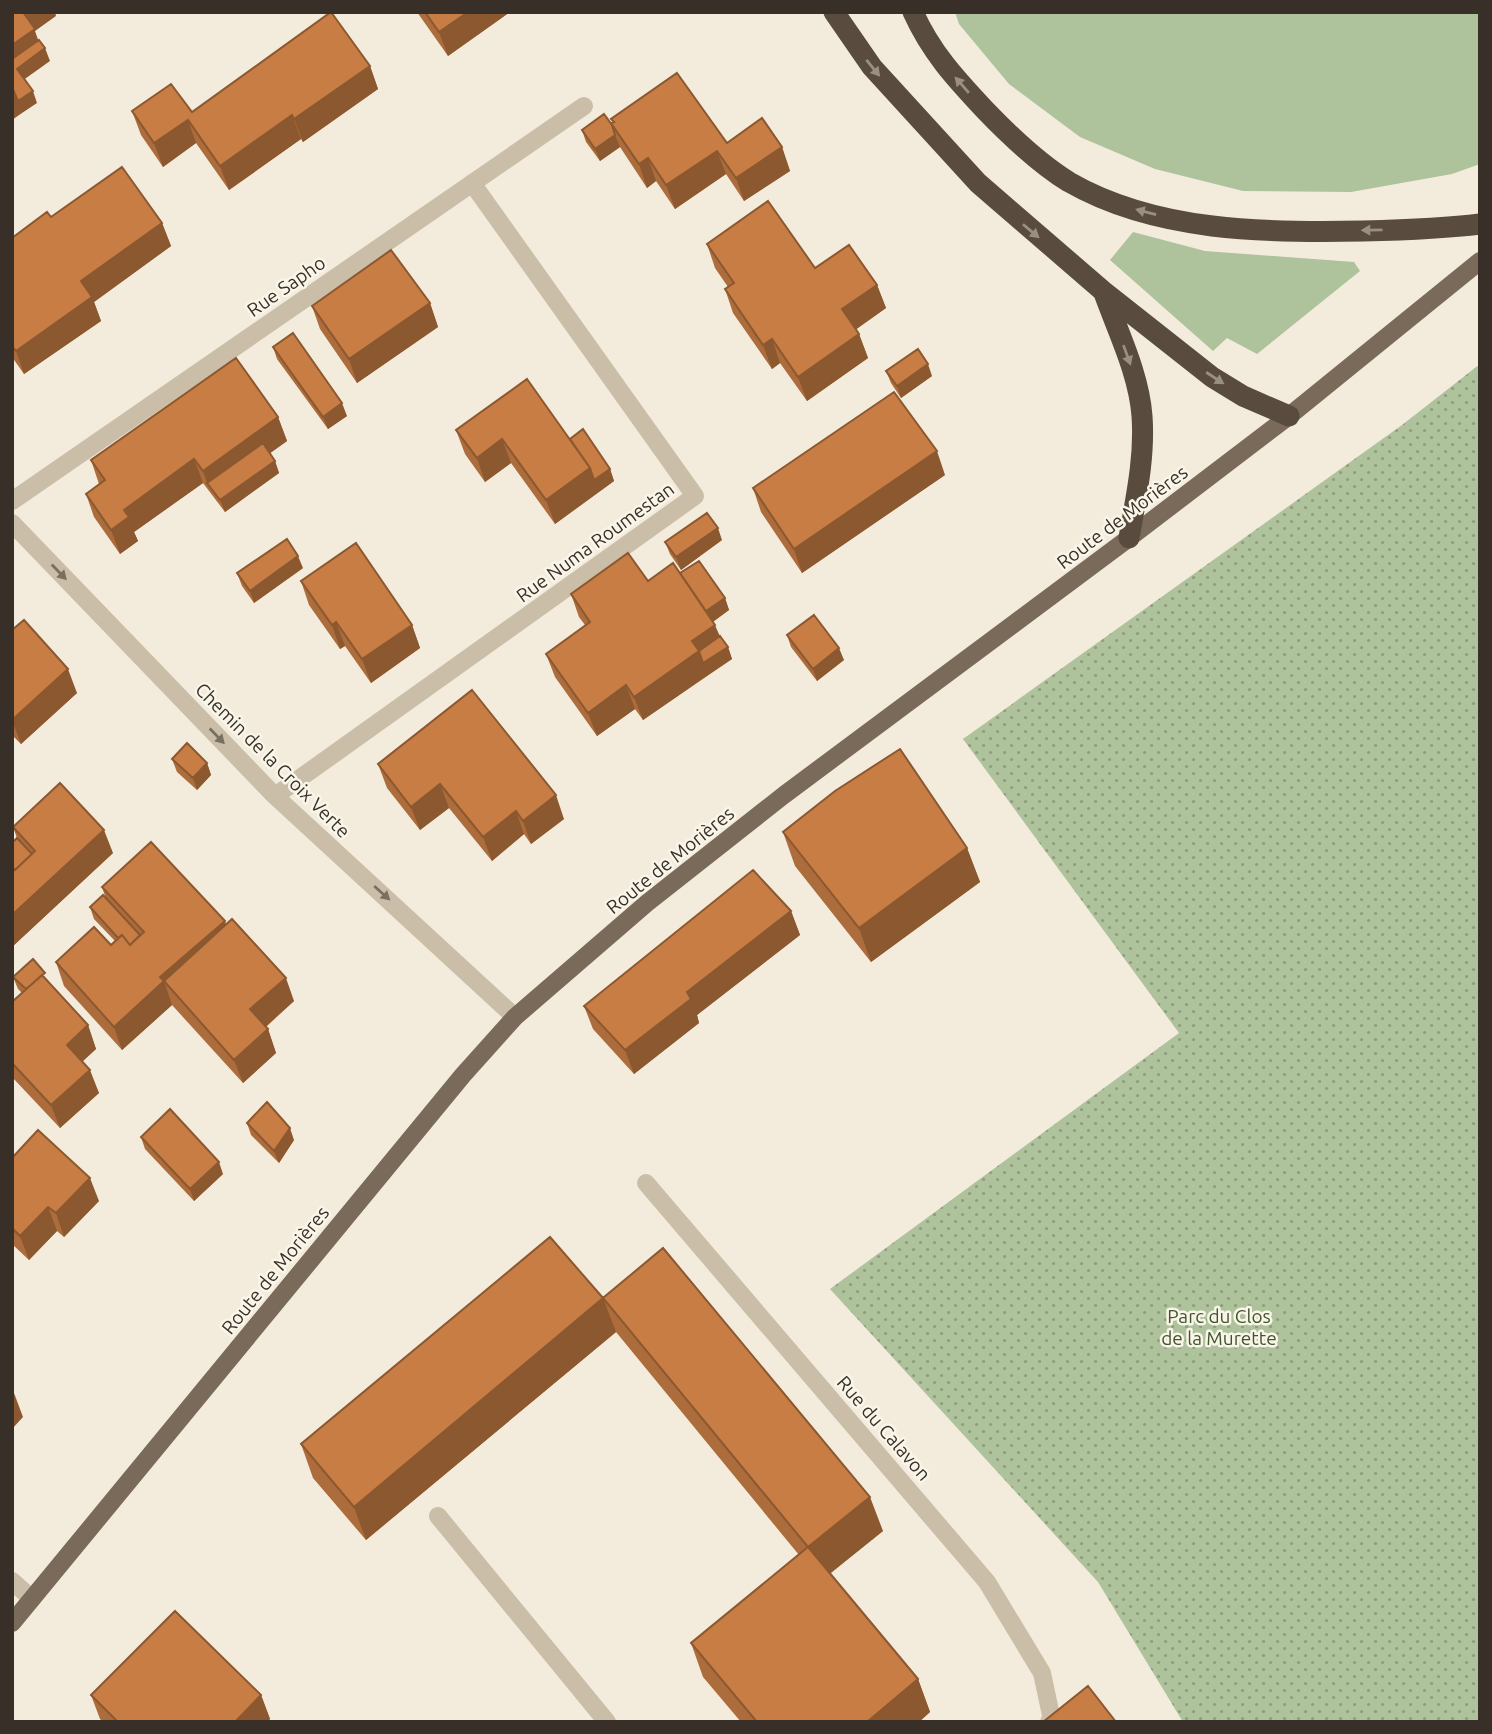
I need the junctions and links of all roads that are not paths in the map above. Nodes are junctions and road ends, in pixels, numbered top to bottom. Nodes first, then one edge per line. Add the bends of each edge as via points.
1 (834, 12) edge
2 (913, 12) edge
3 (584, 106) dead end
4 (472, 183) junction
5 (1480, 224) edge
6 (1480, 261) edge
7 (1103, 291) junction
8 (1289, 416) junction
9 (12, 501) edge
10 (12, 523) edge
11 (1129, 538) junction
12 (275, 796) junction
13 (515, 1017) junction
14 (646, 1183) dead end
15 (438, 1516) dead end
16 (12, 1581) edge
17 (32, 1599) junction
18 (12, 1623) edge
19 (607, 1722) edge
20 (1049, 1722) edge

1 -> 7 highway via 872,67 978,183
5 -> 2 highway via 1299,232 1188,223 1121,205 1069,181 1012,138 926,40
3 - 4 street, Rue Sapho
4 - 9 street, Rue Sapho
4 - 12 street, Rue Numa Roumestan via 695,496
6 - 8 main road, Route de Morières
7 -> 8 highway via 1212,377
7 -> 11 highway via 1142,414 1140,478
8 - 11 main road, Route de Morières
10 -> 12 street, Chemin de la Croix Verte
11 - 13 main road, Route de Morières via 774,803 647,903
12 -> 13 street, Chemin de la Croix Verte
13 - 17 main road, Route de Morières
14 - 20 street, Rue du Calavon via 988,1581 1042,1673
15 - 19 street
16 - 17 street
17 - 18 main road, Route de Morières

